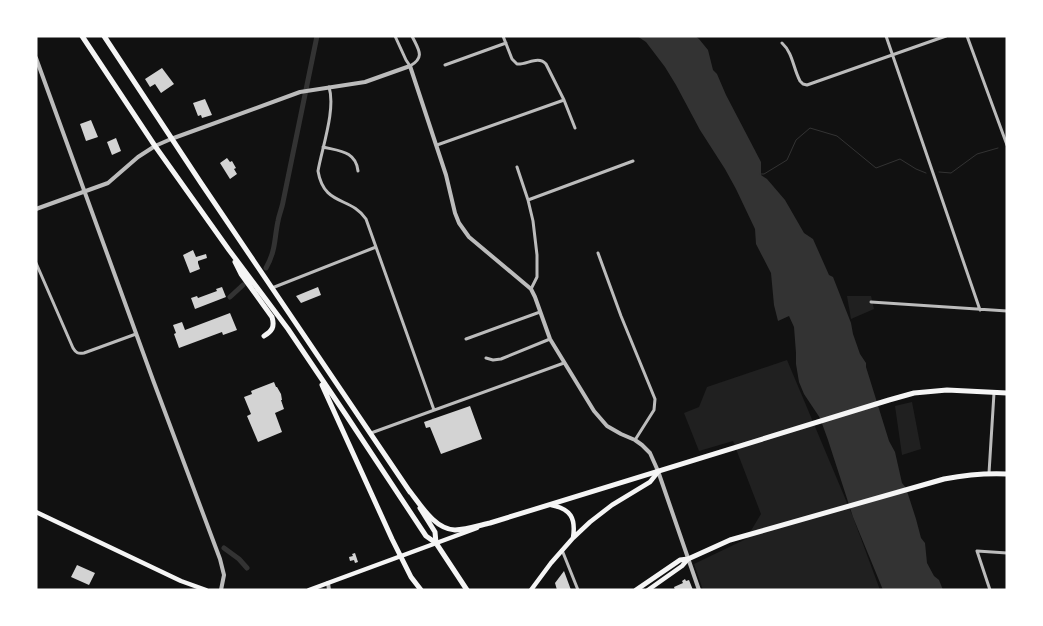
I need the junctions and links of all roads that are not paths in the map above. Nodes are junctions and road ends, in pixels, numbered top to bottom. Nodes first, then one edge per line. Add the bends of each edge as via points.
1 (82, 36) edge
2 (104, 36) edge
3 (395, 36) edge
4 (412, 36) edge
5 (503, 36) edge
6 (886, 36) edge
7 (946, 36) edge
8 (967, 36) edge
9 (506, 43) junction
10 (782, 43) dead end
11 (893, 55) junction
12 (36, 58) edge
13 (445, 65) dead end
14 (410, 66) junction
15 (329, 88) junction
16 (564, 100) junction
17 (574, 128) dead end
18 (171, 139) junction
19 (1006, 140) edge
20 (437, 145) junction
21 (1007, 145) edge
22 (155, 146) junction
23 (323, 147) junction
24 (633, 161) dead end
25 (518, 168) dead end
26 (358, 171) dead end
27 (85, 192) junction
28 (528, 200) junction
29 (36, 209) edge
30 (376, 247) junction
31 (229, 250) junction
32 (598, 253) dead end
33 (36, 263) edge
34 (272, 288) junction
35 (531, 290) junction
36 (872, 302) dead end
37 (980, 310) junction
38 (1007, 311) edge
39 (540, 312) junction
40 (136, 334) junction
41 (264, 336) dead end
42 (466, 338) dead end
43 (550, 339) junction
44 (486, 358) dead end
45 (564, 363) junction
46 (313, 367) junction
47 (994, 392) junction
48 (1007, 393) edge
49 (434, 410) junction
50 (371, 433) junction
51 (635, 440) junction
52 (658, 470) junction
53 (989, 473) junction
54 (1007, 474) edge
55 (408, 489) junction
56 (549, 504) junction
57 (36, 512) edge
58 (490, 523) junction
59 (573, 538) junction
60 (436, 543) junction
61 (562, 550) junction
62 (1007, 554) edge
63 (688, 559) junction
64 (328, 583) junction
65 (206, 590) edge
66 (221, 590) edge
67 (309, 590) edge
68 (329, 590) edge
69 (422, 590) edge
70 (467, 590) edge
71 (531, 590) edge
72 (578, 590) edge
73 (636, 590) edge
74 (648, 590) edge
75 (699, 590) edge
76 (990, 590) edge

1 - 22 highway
2 - 18 highway
3 - 14 street
4 - 14 street via 420,52 417,62
5 - 9 street
6 - 11 street
7 - 11 street
8 - 19 street
9 - 13 street
9 - 16 street via 517,64 538,59 544,61
10 - 11 street via 790,53 803,84
11 - 37 street
12 - 27 street
14 - 15 street via 365,82
14 - 20 street
15 - 18 street via 300,92
15 - 23 street via 332,105
16 - 17 street
16 - 20 street
18 - 22 street
18 - 34 highway
19 - 21 street
20 - 35 street via 461,226
22 - 27 street via 108,183
22 - 31 highway
23 - 26 street via 351,155
23 - 30 street via 318,171 320,182 330,195 363,215
24 - 28 street
25 - 28 street
27 - 29 street
27 - 40 street
28 - 35 street via 538,269
30 - 34 street
30 - 49 street
31 - 41 highway via 240,274 272,317 274,324
31 - 46 highway
32 - 51 street via 655,399 654,410
33 - 40 street via 76,352 84,353
34 - 50 highway
35 - 39 street
36 - 37 street
37 - 38 street
39 - 42 street
39 - 43 street
40 - 66 street via 220,559 224,575
43 - 44 street via 501,359
43 - 45 street
45 - 49 street
45 - 51 street via 599,418 613,430
46 - 60 highway via 426,536
46 - 69 highway via 392,539
47 - 48 highway
47 - 52 highway via 947,390 914,393
47 - 53 street
49 - 50 street
50 - 55 highway
51 - 52 street via 650,454
52 - 56 highway
52 - 59 main road via 650,482 612,505
52 - 63 street
53 - 54 highway
53 - 63 highway via 944,479 730,540
55 - 58 highway via 442,526 454,530
55 - 60 highway via 435,532
56 - 58 highway
56 - 59 main road via 561,507 573,519
57 - 65 main road
58 - 60 main road
59 - 61 main road
60 - 64 main road
60 - 70 highway
61 - 71 main road
61 - 72 street
62 - 76 street via 977,552
63 - 73 highway via 680,560
63 - 74 main road
63 - 75 street
64 - 67 main road
64 - 68 street

